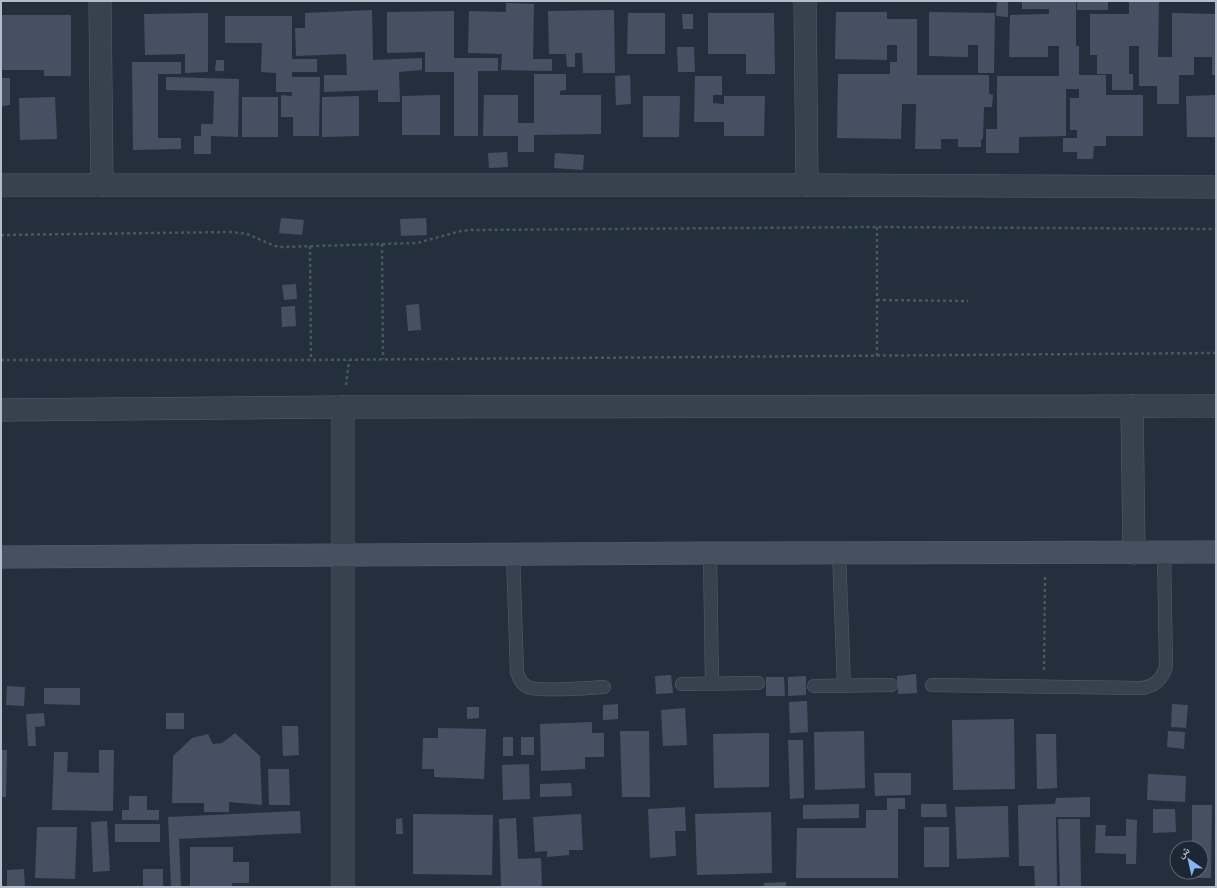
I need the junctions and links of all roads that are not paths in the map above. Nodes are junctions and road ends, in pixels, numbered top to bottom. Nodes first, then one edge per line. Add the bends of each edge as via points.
1 (100, 1) edge
2 (806, 1) edge
3 (102, 185) junction
4 (807, 185) junction
5 (1, 186) edge
6 (1216, 187) edge
7 (1132, 406) junction
8 (1216, 406) edge
9 (343, 407) junction
10 (1, 410) edge
11 (1164, 552) junction
12 (1216, 552) edge
13 (710, 553) junction
14 (839, 553) junction
15 (1134, 553) junction
16 (513, 554) junction
17 (343, 555) junction
18 (1, 557) edge
19 (758, 683) dead end
20 (682, 684) dead end
21 (712, 684) junction
22 (891, 685) dead end
23 (932, 685) dead end
24 (814, 686) dead end
25 (844, 686) junction
26 (604, 687) dead end
27 (343, 887) edge

1 - 3 street
2 - 4 street
3 - 4 street
3 - 5 street
4 - 6 street
7 - 8 street
7 - 9 street
7 - 15 street
9 - 10 street
9 - 17 street
11 - 12 main road
11 - 15 main road
11 - 23 lane via 1166,667 1156,683 1142,688
13 - 14 main road
13 - 16 main road
13 - 21 lane
14 - 15 main road
14 - 25 lane
16 - 17 main road
16 - 26 lane via 517,672 522,684 534,689
17 - 18 main road
17 - 27 street
19 - 21 lane
20 - 21 lane
22 - 25 lane
24 - 25 lane

